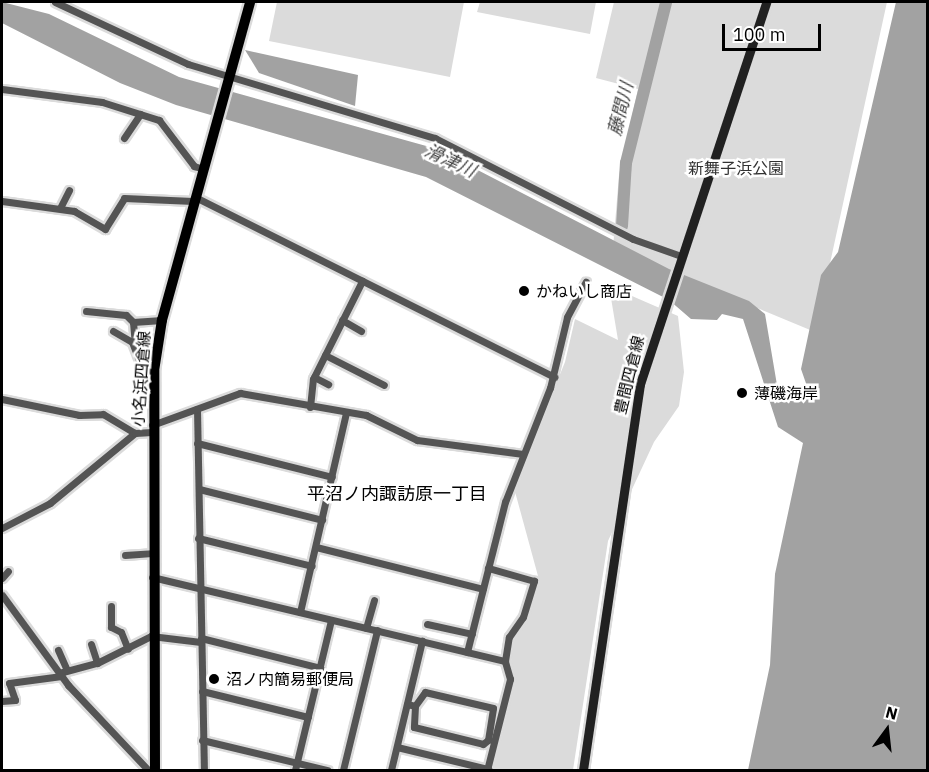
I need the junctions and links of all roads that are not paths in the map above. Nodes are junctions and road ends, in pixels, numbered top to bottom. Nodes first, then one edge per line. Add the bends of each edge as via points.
1 (55, 2) edge
2 (250, 2) edge
3 (765, 2) edge
4 (229, 80) junction
5 (2, 89) edge
6 (140, 114) junction
7 (124, 138) dead end
8 (203, 169) junction
9 (69, 190) dead end
10 (194, 199) junction
11 (2, 201) edge
12 (60, 208) junction
13 (681, 256) junction
14 (362, 281) junction
15 (586, 282) dead end
16 (86, 311) dead end
17 (162, 320) junction
18 (342, 320) junction
19 (133, 322) junction
20 (361, 331) dead end
21 (113, 332) dead end
22 (135, 346) junction
23 (324, 355) junction
24 (154, 371) junction
25 (314, 377) junction
26 (554, 377) junction
27 (328, 384) dead end
28 (384, 385) dead end
29 (2, 399) edge
30 (310, 407) junction
31 (196, 409) junction
32 (346, 412) junction
33 (152, 429) junction
34 (135, 433) junction
35 (197, 443) junction
36 (523, 454) junction
37 (332, 477) junction
38 (199, 489) junction
39 (321, 520) junction
40 (2, 528) edge
41 (198, 538) junction
42 (316, 547) junction
43 (152, 553) junction
44 (126, 555) dead end
45 (312, 566) junction
46 (488, 568) junction
47 (8, 571) dead end
48 (152, 577) junction
49 (2, 578) edge
50 (198, 588) junction
51 (483, 589) junction
52 (2, 595) edge
53 (374, 600) dead end
54 (111, 606) dead end
55 (300, 612) junction
56 (331, 620) junction
57 (427, 624) dead end
58 (366, 628) junction
59 (376, 630) junction
60 (472, 634) junction
61 (152, 636) junction
62 (201, 640) junction
63 (422, 641) junction
64 (91, 644) dead end
65 (128, 649) junction
66 (58, 650) dead end
67 (467, 652) junction
68 (506, 661) junction
69 (97, 663) junction
70 (320, 668) junction
71 (63, 673) junction
72 (202, 691) junction
73 (2, 701) edge
74 (411, 705) junction
75 (308, 717) junction
76 (202, 740) junction
77 (397, 747) junction
78 (296, 767) edge
79 (488, 770) edge
80 (148, 771) edge
81 (155, 771) edge
82 (204, 771) edge
83 (327, 771) edge
84 (343, 771) edge
85 (392, 771) edge
86 (583, 771) edge

1 - 4 street
2 - 4 main road, 小名浜四倉線
3 - 13 main road, 豊間四倉線
4 - 8 main road, 小名浜四倉線
4 - 13 street via 435,138 633,239
5 - 6 street via 102,102
6 - 7 street
6 - 8 street via 165,124 194,166
8 - 10 main road, 小名浜四倉線
9 - 12 street
10 - 12 street via 124,198 105,229
10 - 14 street
10 - 17 main road, 小名浜四倉線
11 - 12 street via 41,210
13 - 86 main road, 豊間四倉線 via 664,304 628,445
14 - 18 street
14 - 26 street
15 - 26 street via 567,317
16 - 19 street via 126,315
17 - 19 street
17 - 24 main road, 小名浜四倉線
18 - 20 street
18 - 23 street
19 - 22 street
21 - 22 street
22 - 24 street via 141,366
23 - 25 street
23 - 28 street
24 - 33 main road, 小名浜四倉線
25 - 27 street
25 - 30 street
26 - 36 street
29 - 34 street via 79,416 104,414
30 - 31 street via 240,393
30 - 32 street
31 - 33 street
31 - 35 street
32 - 36 street via 417,440
32 - 37 street
33 - 34 street
33 - 43 main road, 小名浜四倉線
34 - 40 street via 50,503
35 - 37 street
35 - 38 street
36 - 46 street
37 - 39 street
38 - 39 street
38 - 41 street
39 - 42 street
41 - 45 street
41 - 50 street
42 - 45 street
42 - 51 street
43 - 44 street
43 - 48 main road, 小名浜四倉線
45 - 55 street
46 - 51 street
46 - 68 street via 534,581
47 - 49 street
48 - 50 street
48 - 61 main road, 小名浜四倉線
50 - 55 street
50 - 62 street
51 - 60 street
52 - 71 street
53 - 58 street
54 - 65 street via 111,627 121,632
55 - 56 street
56 - 58 street
56 - 70 street
57 - 60 street
58 - 59 street
59 - 63 street
59 - 84 street
60 - 67 street
61 - 62 street
61 - 65 street
61 - 81 main road, 小名浜四倉線
62 - 70 street
62 - 72 street
63 - 67 street
63 - 74 street
64 - 69 street
65 - 69 street
66 - 71 street
67 - 68 street
68 - 79 street via 509,687
69 - 71 street
70 - 75 street
71 - 73 street via 9,683 15,700
71 - 80 street
72 - 75 street
72 - 76 street
74 - 74 street via 414,727 483,744 488,740 493,708 425,692
74 - 77 street
75 - 78 street
76 - 78 street
76 - 82 street
77 - 79 street
77 - 85 street
78 - 83 street

